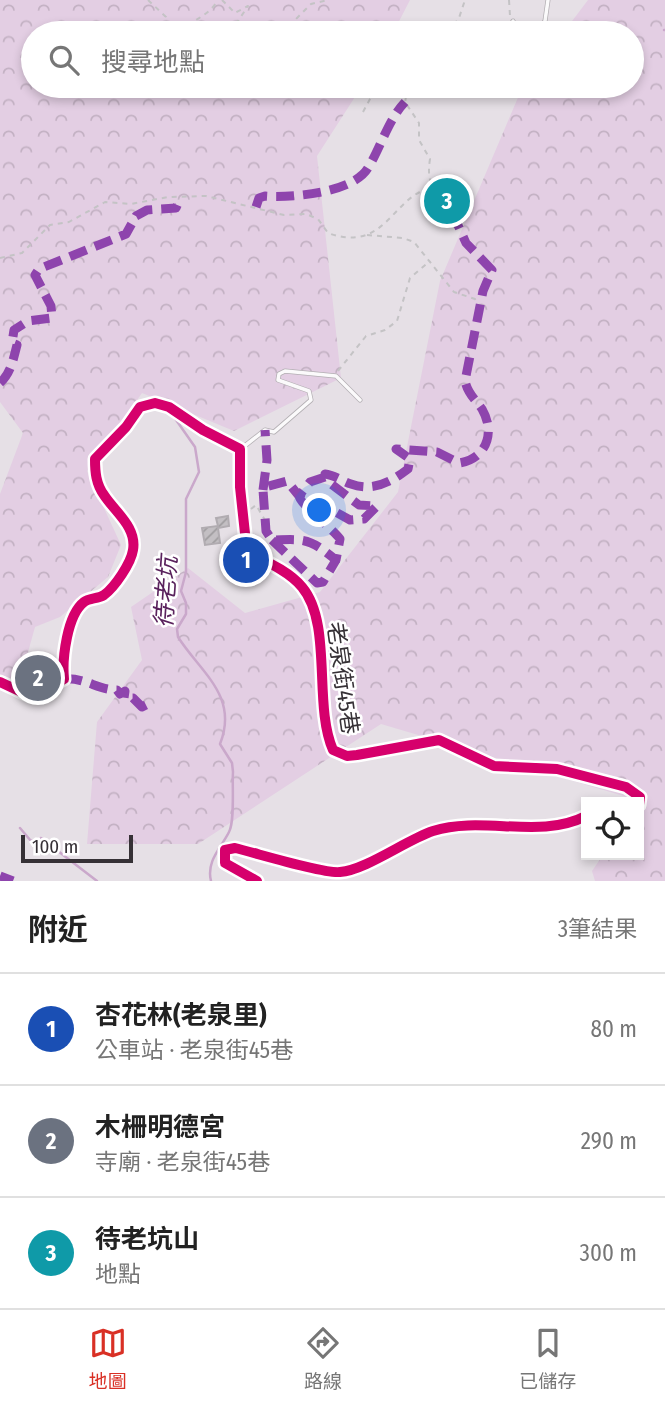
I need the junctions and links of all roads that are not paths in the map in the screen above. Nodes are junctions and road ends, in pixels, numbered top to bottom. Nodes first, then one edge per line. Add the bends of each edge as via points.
1 (548, 0) edge
2 (545, 21) edge
3 (360, 400) dead end
4 (240, 449) junction
5 (0, 682) edge
6 (640, 797) edge
7 (581, 819) edge
8 (257, 881) edge

1 - 2 lane
3 - 4 lane via 336,376 299,370 279,374 278,380 309,391 311,400 274,432 265,430
4 - 5 street via 169,407 155,403 140,407 95,459 103,495 121,514 133,540 131,561 105,594 84,601 75,614 62,659 64,679 30,696
4 - 6 street, 老泉街45巷 via 247,552 303,587 321,656 321,695 333,750 347,756 439,740 494,766 557,769 626,787
7 - 8 street via 551,828 495,824 435,831 339,873 225,849 225,863

